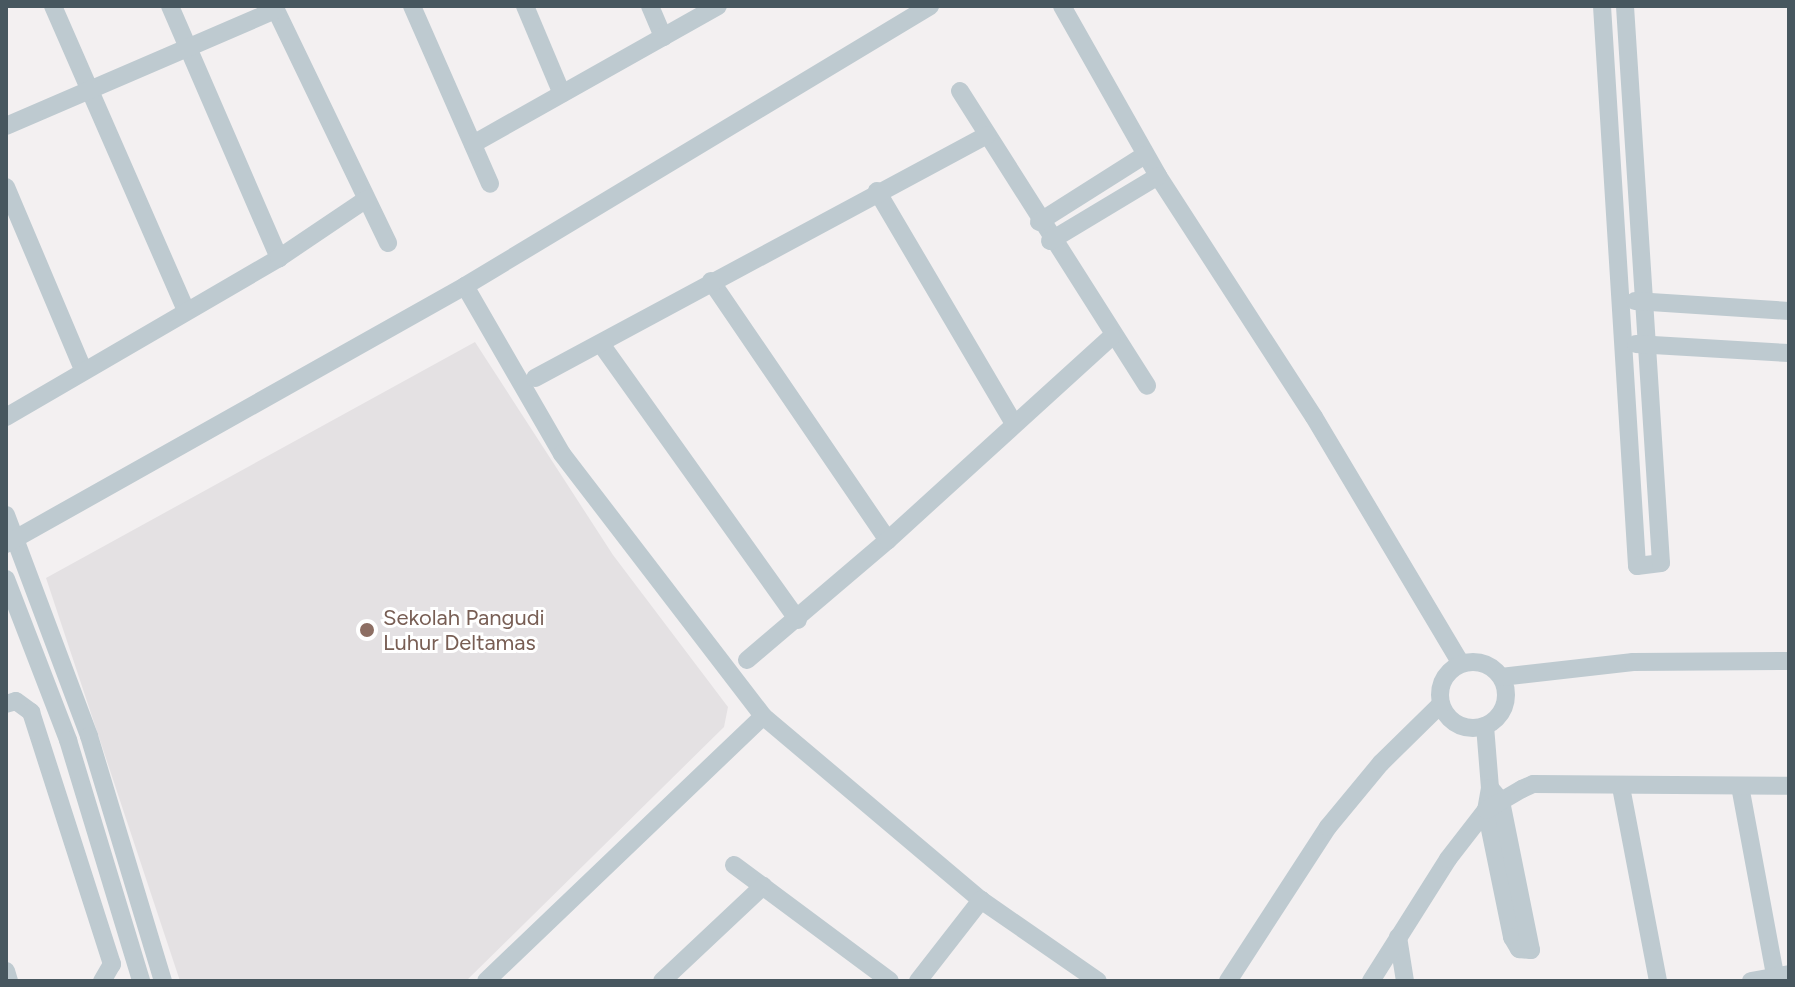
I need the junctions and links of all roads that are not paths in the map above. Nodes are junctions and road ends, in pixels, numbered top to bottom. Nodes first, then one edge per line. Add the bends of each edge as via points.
1 (53, 6) edge
2 (170, 6) edge
3 (412, 6) edge
4 (525, 6) edge
5 (650, 6) edge
6 (718, 6) edge
7 (930, 6) edge
8 (1062, 6) edge
9 (1602, 6) edge
10 (1625, 6) edge
11 (274, 8) edge
12 (663, 37) junction
13 (189, 49) junction
14 (91, 90) junction
15 (960, 91) dead end
16 (562, 94) junction
17 (6, 126) edge
18 (987, 135) junction
19 (473, 144) junction
20 (1145, 155) junction
21 (1158, 176) junction
22 (490, 184) dead end
23 (6, 187) edge
24 (877, 191) junction
25 (365, 200) junction
26 (1039, 222) junction
27 (1050, 241) junction
28 (388, 243) dead end
29 (279, 258) junction
30 (711, 281) junction
31 (465, 286) junction
32 (1644, 300) junction
33 (1620, 302) junction
34 (186, 311) junction
35 (1789, 311) edge
36 (1112, 336) junction
37 (1647, 342) junction
38 (601, 344) junction
39 (1623, 347) junction
40 (1789, 353) edge
41 (83, 369) junction
42 (535, 378) dead end
43 (1147, 386) dead end
44 (6, 417) edge
45 (1014, 424) junction
46 (6, 515) edge
47 (888, 540) junction
48 (11, 542) edge
49 (8, 591) edge
50 (798, 620) junction
51 (747, 660) dead end
52 (1789, 661) edge
53 (1461, 664) junction
54 (1501, 677) junction
55 (6, 704) edge
56 (1441, 704) junction
57 (763, 716) junction
58 (1485, 726) junction
59 (1740, 786) junction
60 (1789, 786) edge
61 (1621, 787) junction
62 (1492, 800) junction
63 (734, 865) dead end
64 (763, 886) junction
65 (981, 900) junction
66 (1398, 937) junction
67 (6, 971) edge
68 (1780, 977) edge
69 (674, 978) edge
70 (9, 981) edge
71 (102, 981) edge
72 (141, 981) edge
73 (163, 981) edge
74 (486, 981) edge
75 (890, 981) edge
76 (918, 981) edge
77 (1098, 981) edge
78 (1228, 981) edge
79 (1371, 981) edge
80 (1405, 981) edge
81 (1658, 981) edge
82 (1751, 981) edge

1 - 14 street
2 - 13 street
3 - 19 street
4 - 16 street
5 - 12 street
6 - 12 street
7 - 31 street
8 - 20 street
9 - 33 street
10 - 32 street
11 - 13 street
11 - 25 street
12 - 16 street
13 - 14 street
13 - 29 street
14 - 17 street
14 - 34 street
15 - 18 street
16 - 19 street
18 - 24 street
18 - 26 street
19 - 22 street
20 - 21 street
20 - 26 street
21 - 27 street
21 - 53 street via 1331,444
23 - 41 street
24 - 30 street
24 - 45 street
25 - 28 street
25 - 29 street
26 - 27 street
27 - 36 street
29 - 34 street
30 - 38 street
30 - 47 street
31 - 48 street
31 - 57 street via 562,454
32 - 33 street
32 - 35 street
32 - 37 street
33 - 39 street
34 - 41 street
36 - 43 street
36 - 45 street
37 - 39 street
37 - 39 street via 1661,563 1637,566
37 - 40 street
38 - 42 street
38 - 50 street
41 - 44 street
45 - 47 street
46 - 48 street
47 - 50 street
48 - 73 street via 89,736
49 - 72 street via 68,740
50 - 51 street
52 - 54 street via 1633,662
53 - 54 street via 1490,666
53 - 56 street via 1441,688
54 - 58 street via 1505,705
55 - 71 street via 16,701 31,712 112,964
56 - 58 street via 1451,719 1467,727
56 - 78 street via 1381,763 1328,827
57 - 65 street
57 - 74 street
58 - 62 street
59 - 60 street
59 - 61 street
59 - 68 street
61 - 62 street via 1533,784
61 - 81 street
62 - 62 street via 1531,950 1514,943
62 - 66 street
63 - 64 street
64 - 69 street
64 - 75 street
65 - 76 street
65 - 77 street
66 - 79 street
66 - 80 street
67 - 70 street
68 - 82 street

